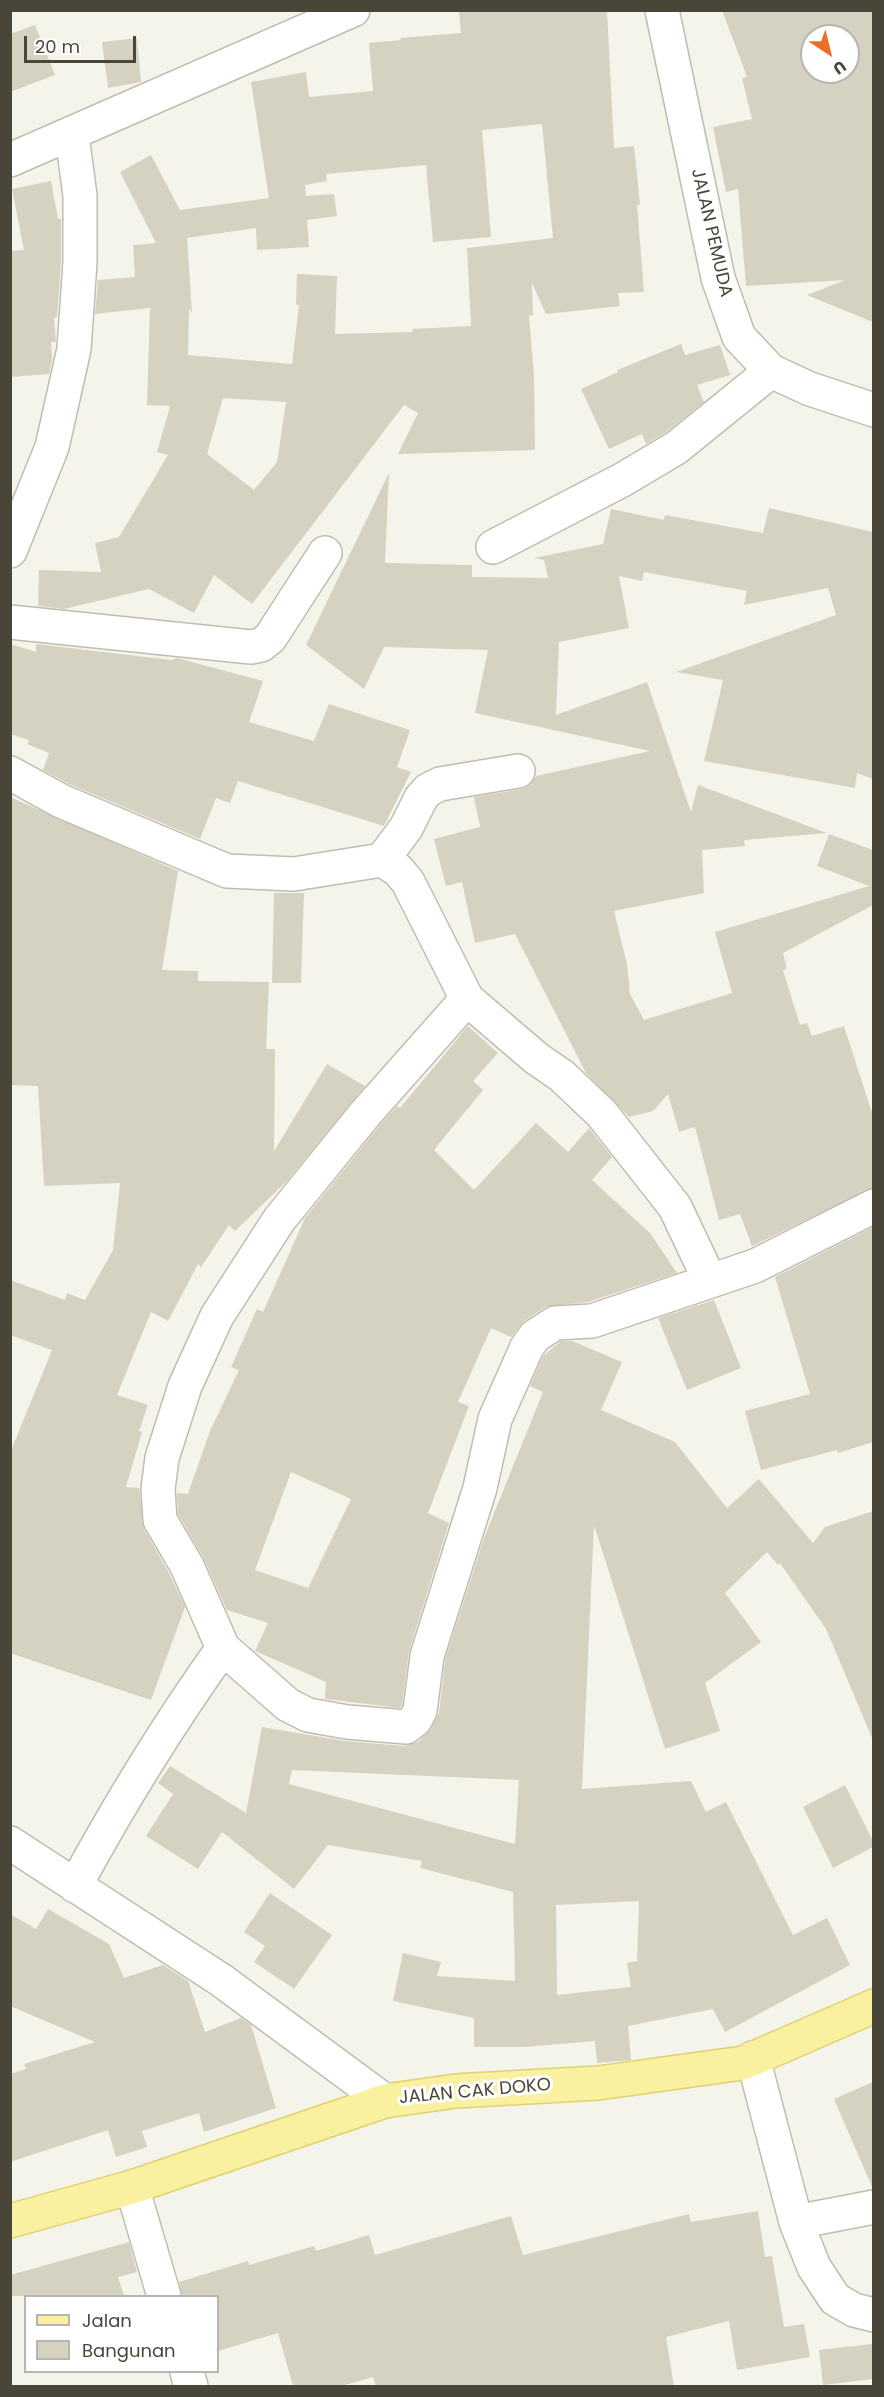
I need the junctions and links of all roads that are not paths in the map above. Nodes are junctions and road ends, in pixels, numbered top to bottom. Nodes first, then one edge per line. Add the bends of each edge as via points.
1 (353, 10) edge
2 (662, 10) edge
3 (72, 135) junction
4 (10, 160) edge
5 (771, 371) junction
6 (873, 410) edge
7 (493, 547) dead end
8 (10, 551) edge
9 (325, 553) dead end
10 (10, 622) edge
11 (518, 771) dead end
12 (10, 773) edge
13 (382, 860) junction
14 (467, 999) junction
15 (873, 1206) edge
16 (710, 1281) junction
17 (223, 1648) junction
18 (10, 1843) edge
19 (75, 1886) junction
20 (873, 2006) edge
21 (753, 2058) junction
22 (385, 2101) junction
23 (132, 2187) junction
24 (873, 2207) edge
25 (10, 2221) edge
26 (796, 2222) junction
27 (164, 2295) edge
28 (873, 2315) edge

1 - 3 street
2 - 5 street, JALAN PEMUDA via 718,278 739,337
3 - 4 street
3 - 8 street via 80,207 74,349 52,447
5 - 6 street, JALAN PEMUDA
5 - 7 street via 676,448
9 - 10 street via 270,638 261,645
11 - 13 street via 440,784 428,790
12 - 13 street via 61,801 227,871 294,873
13 - 14 street via 408,882
14 - 16 street via 602,1114 675,1207
14 - 17 street via 372,1106 279,1220 217,1316 185,1386 162,1458 158,1489 160,1521 187,1566
15 - 16 street via 755,1266
16 - 17 street via 592,1321 555,1323 535,1336 527,1347 495,1419 480,1488 426,1656 423,1695 415,1720 405,1727 309,1714 288,1705
17 - 19 street via 122,1799
18 - 19 street
19 - 22 street via 220,1980
20 - 21 main road, JALAN CAK DOKO
21 - 22 main road, JALAN CAK DOKO via 743,2063 598,2083 456,2091
21 - 26 street
22 - 23 main road, JALAN CAK DOKO
23 - 25 main road, JALAN CAK DOKO
23 - 27 street
24 - 26 street
26 - 28 street via 814,2267 830,2293 844,2305

